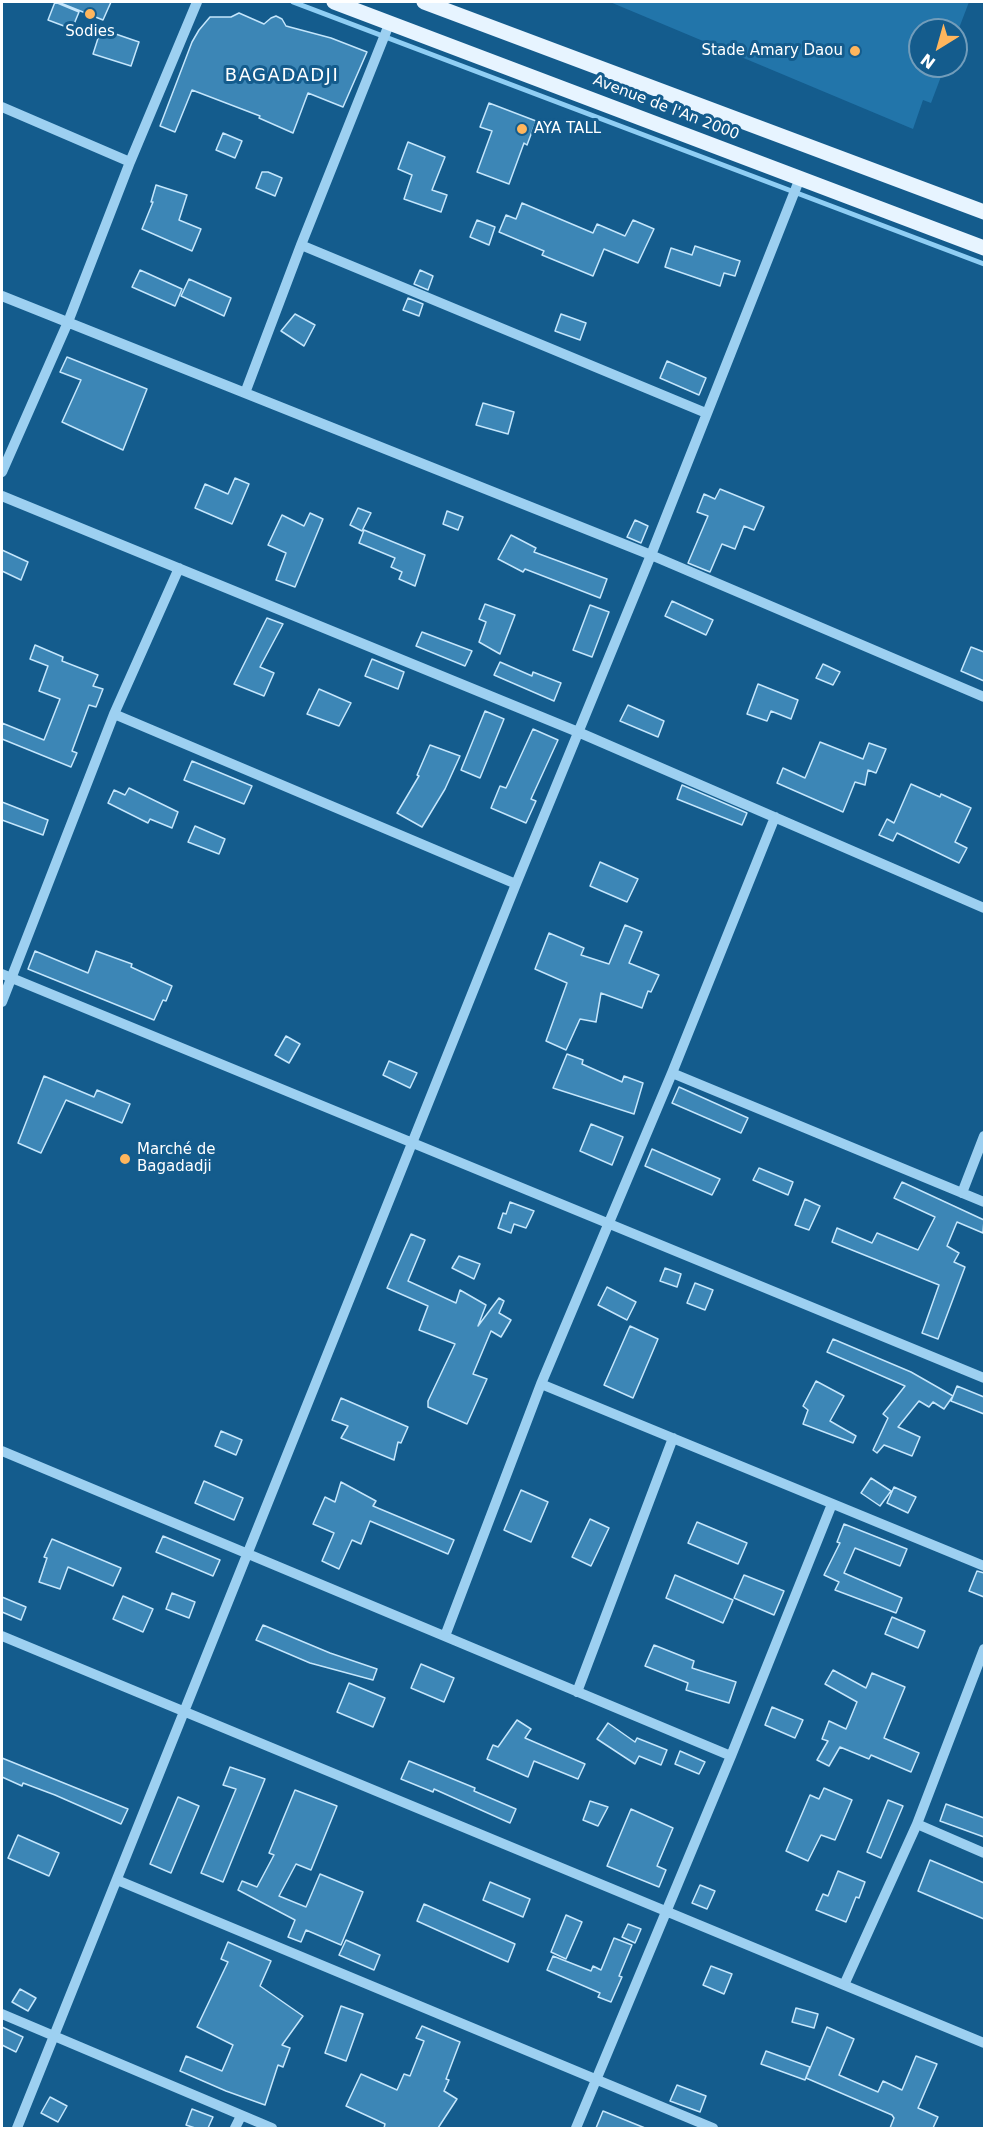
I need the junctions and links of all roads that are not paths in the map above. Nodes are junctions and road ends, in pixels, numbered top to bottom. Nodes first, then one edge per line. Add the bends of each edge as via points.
1 (197, 2) edge
2 (334, 2) edge
3 (424, 2) edge
4 (390, 22) junction
5 (2, 107) edge
6 (130, 162) junction
7 (800, 178) junction
8 (984, 212) edge
9 (301, 245) junction
10 (984, 248) edge
11 (2, 296) edge
12 (68, 322) junction
13 (245, 393) junction
14 (706, 414) junction
15 (2, 472) edge
16 (2, 496) edge
17 (651, 555) junction
18 (179, 568) junction
19 (984, 697) edge
20 (114, 714) junction
21 (578, 732) junction
22 (774, 817) junction
23 (516, 884) junction
24 (984, 908) edge
25 (7, 976) edge
26 (2, 1002) edge
27 (672, 1073) junction
28 (984, 1136) edge
29 (412, 1144) junction
30 (962, 1192) junction
31 (984, 1202) edge
32 (610, 1224) junction
33 (984, 1378) edge
34 (541, 1384) junction
35 (673, 1438) junction
36 (2, 1451) edge
37 (832, 1504) junction
38 (247, 1555) junction
39 (984, 1566) edge
40 (2, 1636) edge
41 (445, 1636) junction
42 (984, 1649) edge
43 (577, 1692) junction
44 (184, 1712) junction
45 (731, 1756) junction
46 (916, 1824) junction
47 (984, 1853) edge
48 (117, 1880) junction
49 (666, 1911) junction
50 (844, 1985) junction
51 (2, 2014) edge
52 (54, 2036) junction
53 (984, 2043) edge
54 (596, 2079) junction
55 (241, 2116) junction
56 (17, 2128) edge
57 (235, 2128) edge
58 (272, 2128) edge
59 (576, 2128) edge
60 (713, 2128) edge

1 - 6 street
2 - 4 main road, Avenue de l'An 2000
3 - 8 main road, Avenue de l'An 2000
4 - 7 main road, Avenue de l'An 2000
4 - 9 street
5 - 6 street
6 - 12 street
7 - 10 main road, Avenue de l'An 2000
7 - 14 street
9 - 13 street
9 - 14 street
11 - 12 street
12 - 13 street
12 - 15 street
13 - 17 street
14 - 17 street
16 - 18 street
17 - 19 street
17 - 21 street
18 - 20 street
18 - 21 street
20 - 23 street
20 - 25 street
21 - 22 street
21 - 23 street
22 - 24 street
22 - 27 street
23 - 29 street
25 - 26 street
25 - 29 street
27 - 30 street
27 - 32 street
28 - 30 street
29 - 32 street
29 - 38 street
30 - 31 street
32 - 33 street
32 - 34 street
34 - 35 street
34 - 41 street
35 - 37 street
35 - 43 street
36 - 38 street
37 - 39 street
37 - 45 street
38 - 41 street
38 - 44 street
40 - 44 street
41 - 43 street
42 - 46 street
43 - 45 street
44 - 48 street
44 - 49 street
45 - 49 street
46 - 47 street
46 - 50 street
48 - 52 street
48 - 54 street
49 - 50 street
49 - 54 street
50 - 53 street
51 - 52 street
52 - 55 street
52 - 56 street
54 - 59 street
54 - 60 street
55 - 57 street
55 - 58 street

